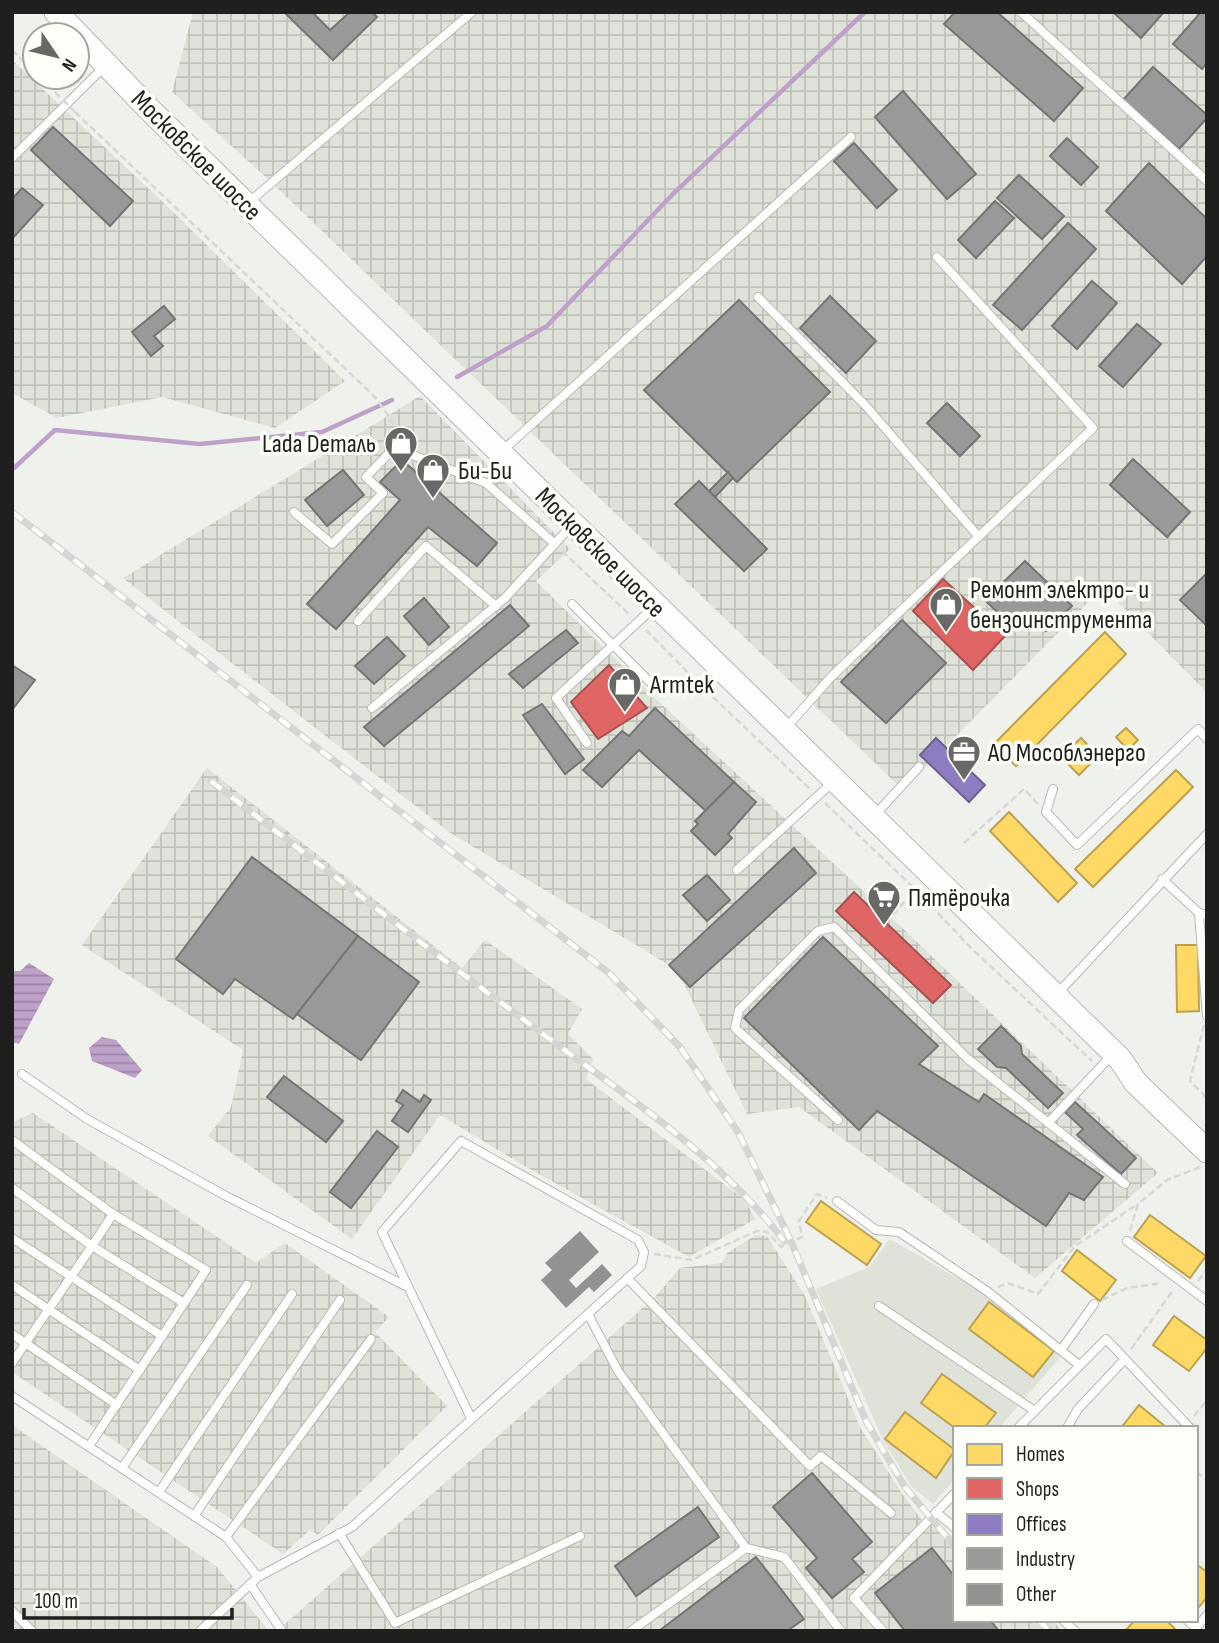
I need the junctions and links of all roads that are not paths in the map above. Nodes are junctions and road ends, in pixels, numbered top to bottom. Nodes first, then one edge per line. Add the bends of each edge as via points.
1 (56, 12) edge
2 (472, 12) edge
3 (1021, 12) edge
4 (106, 64) junction
5 (851, 137) dead end
6 (12, 158) edge
7 (1207, 181) edge
8 (247, 204) junction
9 (937, 257) dead end
10 (758, 297) dead end
11 (500, 453) junction
12 (294, 512) dead end
13 (573, 524) junction
14 (978, 536) junction
15 (555, 544) junction
16 (572, 604) dead end
17 (496, 606) junction
18 (656, 606) junction
19 (358, 621) dead end
20 (613, 645) junction
21 (657, 689) dead end
22 (372, 708) dead end
23 (783, 731) junction
24 (1207, 738) edge
25 (587, 743) dead end
26 (919, 767) dead end
27 (826, 789) junction
28 (1054, 789) dead end
29 (872, 818) junction
30 (1207, 834) edge
31 (737, 870) dead end
32 (1162, 879) junction
33 (1203, 914) edge
34 (1055, 996) junction
35 (1206, 1016) edge
36 (1115, 1058) junction
37 (22, 1074) dead end
38 (838, 1120) dead end
39 (1048, 1123) junction
40 (1207, 1131) edge
41 (12, 1140) edge
42 (1203, 1158) edge
43 (1125, 1184) dead end
44 (12, 1188) edge
45 (837, 1201) road end
46 (113, 1214) junction
47 (12, 1238) edge
48 (1127, 1241) road end
49 (92, 1246) junction
50 (71, 1277) junction
51 (627, 1278) junction
52 (12, 1285) edge
53 (247, 1285) dead end
54 (408, 1287) junction
55 (292, 1294) dead end
56 (340, 1300) dead end
57 (1207, 1301) edge
58 (184, 1303) junction
59 (1094, 1304) road end
60 (878, 1306) dead end
61 (49, 1310) junction
62 (588, 1314) junction
63 (12, 1334) edge
64 (162, 1336) junction
65 (371, 1339) dead end
66 (26, 1343) junction
67 (1061, 1350) junction
68 (1125, 1359) junction
69 (12, 1363) edge
70 (1079, 1365) junction
71 (140, 1370) junction
72 (12, 1396) edge
73 (117, 1405) junction
74 (1035, 1411) junction
75 (471, 1419) junction
76 (1020, 1426) edge
77 (1068, 1426) edge
78 (1188, 1426) edge
79 (89, 1446) junction
80 (122, 1468) junction
81 (159, 1492) junction
82 (953, 1495) edge
83 (936, 1512) junction
84 (891, 1513) dead end
85 (194, 1516) junction
86 (953, 1526) edge
87 (339, 1533) junction
88 (580, 1535) dead end
89 (226, 1537) junction
90 (746, 1548) junction
91 (258, 1577) junction
92 (250, 1584) junction
93 (12, 1611) edge
94 (1207, 1615) edge
95 (1189, 1622) edge
96 (32, 1631) edge
97 (200, 1631) edge
98 (282, 1631) edge
99 (631, 1631) edge
100 (841, 1631) edge
101 (883, 1631) edge

1 - 4 main road, Московское шоссе
2 - 8 lane
3 - 7 lane
4 - 6 lane
4 - 8 main road, Московское шоссе
5 - 11 lane
8 - 11 main road, Московское шоссе
9 - 14 lane via 1093,428
10 - 14 lane via 866,406
11 - 13 main road, Московское шоссе
12 - 15 lane via 331,544 383,492 366,477 394,448 486,483
13 - 15 lane
13 - 18 main road, Московское шоссе
14 - 23 lane via 832,676
15 - 17 lane
16 - 20 lane
17 - 19 lane via 425,546
17 - 22 lane
18 - 20 lane
18 - 23 main road, Московское шоссе
20 - 21 lane
20 - 25 lane via 556,698
23 - 27 main road, Московское шоссе
24 - 28 lane via 1198,729 1077,845 1046,812
26 - 29 lane
27 - 29 main road, Московское шоссе
27 - 31 lane
29 - 34 main road, Московское шоссе
30 - 32 lane
32 - 33 lane
32 - 34 lane
33 - 35 lane
34 - 36 main road, Московское шоссе
36 - 39 lane
36 - 40 main road, Московское шоссе via 1145,1071
36 - 42 main road, Московское шоссе
37 - 54 lane via 87,1119 226,1196
38 - 39 lane via 735,1028 739,1010 818,931 834,927 968,1059
39 - 43 lane
41 - 46 lane
44 - 49 lane
45 - 67 lane via 876,1230 899,1232 987,1291
46 - 49 lane
46 - 58 lane via 206,1270
47 - 50 lane
48 - 57 lane
49 - 50 lane
49 - 58 lane
50 - 61 lane
50 - 64 lane
51 - 54 lane via 641,1266 644,1252 638,1240 461,1141 382,1232
51 - 62 lane
51 - 84 lane via 810,1466 821,1456
52 - 61 lane
53 - 80 lane
54 - 75 lane
55 - 81 lane
56 - 85 lane
58 - 64 lane
59 - 67 lane
60 - 74 lane
61 - 66 lane
61 - 71 lane
62 - 75 lane
62 - 90 lane via 618,1371
63 - 66 lane
64 - 71 lane
65 - 89 lane
66 - 69 lane
66 - 73 lane
67 - 70 lane
68 - 70 lane via 1106,1339
68 - 77 lane
68 - 78 lane
70 - 74 lane
71 - 73 lane
72 - 79 lane
73 - 79 lane
74 - 76 lane
75 - 87 lane via 352,1527
79 - 80 lane
80 - 81 lane
81 - 85 lane
82 - 83 lane
83 - 86 lane
83 - 101 lane via 854,1598
85 - 89 lane
87 - 88 lane via 395,1623
87 - 91 lane
89 - 91 lane
90 - 99 lane
90 - 100 lane via 784,1557
91 - 92 lane
92 - 97 lane
92 - 98 lane
93 - 96 lane
94 - 95 lane via 1196,1628

